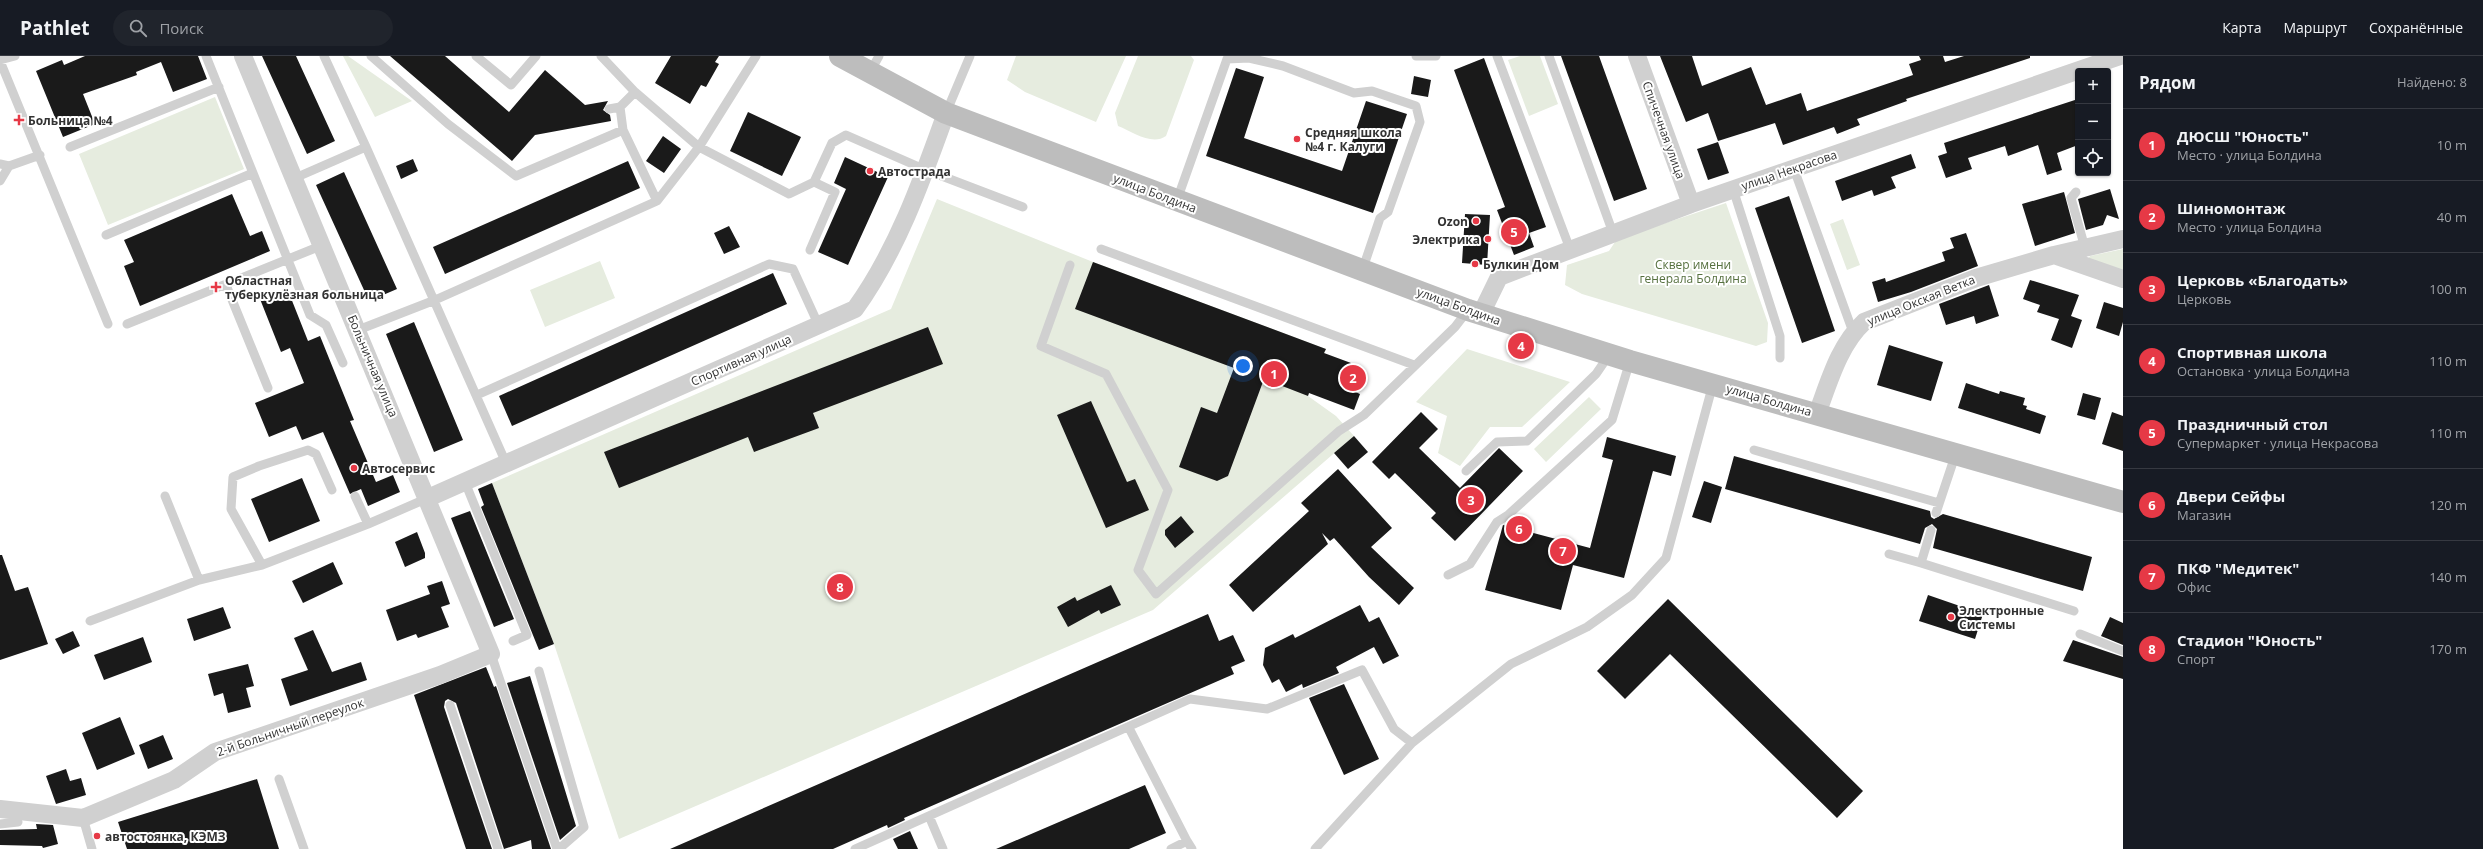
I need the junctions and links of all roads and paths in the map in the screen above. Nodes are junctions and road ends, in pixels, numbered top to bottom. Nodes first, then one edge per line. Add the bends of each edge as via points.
1 (15, 56) edge
2 (206, 56) edge
3 (243, 56) edge
4 (324, 56) edge
5 (371, 56) edge
6 (476, 56) edge
7 (536, 56) edge
8 (601, 56) edge
9 (756, 56) edge
10 (840, 56) edge
11 (970, 56) edge
12 (1416, 56) edge
13 (1436, 56) edge
14 (1497, 56) edge
15 (1549, 56) edge
16 (1637, 56) edge
17 (2120, 56) edge
18 (0, 61) edge
19 (874, 64) edge
20 (219, 87) junction
21 (635, 92) junction
22 (620, 107) junction
23 (609, 109) dead end
24 (946, 113) junction
25 (623, 130) junction
26 (70, 147) dead end
27 (366, 147) junction
28 (699, 147) junction
29 (40, 155) junction
30 (5, 165) edge
31 (1794, 168) junction
32 (926, 170) junction
33 (253, 173) junction
34 (295, 178) junction
35 (0, 181) edge
36 (814, 182) junction
37 (1733, 189) junction
38 (2076, 192) dead end
39 (658, 201) junction
40 (1176, 201) junction
41 (1691, 204) junction
42 (1023, 207) dead end
43 (1613, 233) junction
44 (106, 235) dead end
45 (2123, 239) edge
46 (323, 245) junction
47 (2085, 248) junction
48 (1101, 249) dead end
49 (1570, 249) junction
50 (810, 250) dead end
51 (2054, 255) junction
52 (288, 260) junction
53 (1070, 265) dead end
54 (1362, 271) junction
55 (2123, 279) edge
56 (226, 285) junction
57 (435, 300) junction
58 (1475, 312) junction
59 (108, 324) dead end
60 (127, 324) dead end
61 (820, 326) junction
62 (358, 330) junction
63 (1853, 332) junction
64 (1608, 355) junction
65 (1780, 358) dead end
66 (1630, 361) junction
67 (343, 364) dead end
68 (1414, 365) junction
69 (1713, 384) junction
70 (268, 388) dead end
71 (477, 395) junction
72 (1817, 414) junction
73 (1754, 450) dead end
74 (1956, 453) junction
75 (506, 463) junction
76 (1466, 471) dead end
77 (465, 482) junction
78 (332, 490) dead end
79 (165, 496) dead end
80 (355, 496) dead end
81 (428, 498) junction
82 (2123, 502) edge
83 (1940, 503) junction
84 (1936, 513) dead end
85 (368, 524) junction
86 (1931, 530) dead end
87 (1889, 554) dead end
88 (1921, 562) junction
89 (262, 566) junction
90 (1448, 575) dead end
91 (199, 580) junction
92 (2074, 611) dead end
93 (90, 621) dead end
94 (2080, 634) dead end
95 (514, 641) dead end
96 (2123, 651) edge
97 (491, 654) junction
98 (539, 671) dead end
99 (450, 705) dead end
100 (1129, 728) junction
101 (1412, 743) junction
102 (279, 779) dead end
103 (0, 809) edge
104 (929, 816) junction
105 (83, 818) junction
106 (18, 822) dead end
107 (0, 824) edge
108 (1190, 845) edge
109 (92, 849) edge
110 (304, 849) edge
111 (498, 849) edge
112 (558, 849) edge
113 (855, 849) edge
114 (943, 849) edge
115 (1171, 849) edge
116 (1315, 849) edge

1 - 18 lane
2 - 20 lane
3 - 34 street, Больничная улица
4 - 27 lane
5 - 25 lane via 448,124 516,176
6 - 7 lane via 511,85
8 - 21 lane
9 - 28 lane
10 - 19 main road, улица Болдина
11 - 24 lane
12 - 13 lane
14 - 49 lane
15 - 43 lane
16 - 41 street, Спичечная улица
17 - 31 street, улица Некрасова
18 - 29 lane
19 - 24 main road, улица Болдина
20 - 26 lane
20 - 33 lane
21 - 22 lane
21 - 28 lane
22 - 23 lane
22 - 25 lane
24 - 32 street, Спортивная улица
24 - 40 main road, улица Болдина
25 - 39 lane
27 - 34 lane
27 - 57 lane
28 - 36 lane via 789,194
28 - 39 lane
29 - 30 lane
29 - 59 lane
30 - 35 lane
31 - 37 street, улица Некрасова
31 - 63 lane
32 - 36 lane via 846,135 832,143
32 - 42 lane
32 - 61 street, Спортивная улица via 874,282 855,309
33 - 44 lane
33 - 52 lane
34 - 46 street, Больничная улица
36 - 50 lane via 835,192
37 - 41 street, улица Некрасова
37 - 65 lane via 1780,336
38 - 47 lane via 2071,198
39 - 57 lane
40 - 54 main road, улица Болдина
40 - 54 lane via 1227,59 1249,58 1282,66 1354,93 1372,91 1416,106 1420,122 1388,212 1380,218
41 - 43 street, улица Некрасова
43 - 49 street, улица Некрасова
45 - 47 street, улица Окская Ветка
46 - 52 lane
46 - 62 street, Больничная улица
47 - 51 street, улица Окская Ветка
48 - 68 lane
49 - 58 street, улица Некрасова via 1499,277
51 - 55 street
51 - 63 street, улица Окская Ветка via 1976,278 1864,322
52 - 56 lane
52 - 67 lane via 310,315 326,325
53 - 68 lane via 1041,346 1106,374 1168,490 1138,570 1156,594 1339,431 1364,414
54 - 58 main road, улица Болдина
56 - 60 lane
56 - 70 lane
57 - 62 lane
57 - 71 lane
58 - 64 main road, улица Болдина
58 - 68 lane
61 - 71 lane via 794,269 769,264
61 - 75 street, Спортивная улица
62 - 81 street, Больничная улица
63 - 72 street, улица Окская Ветка via 1832,373
64 - 66 main road, улица Болдина
64 - 76 lane via 1596,374 1527,441 1497,442
66 - 69 main road, улица Болдина
66 - 90 lane via 1612,420 1508,515 1497,522 1470,564
69 - 72 main road, улица Болдина
69 - 101 lane via 1666,558 1632,595 1587,626 1511,664
71 - 75 lane
72 - 74 main road, улица Болдина
73 - 83 lane
74 - 82 main road, улица Болдина
74 - 83 lane
75 - 77 street, Спортивная улица
77 - 81 street, Спортивная улица
77 - 95 lane via 527,635
78 - 89 lane via 316,454 308,450 233,477 231,509
79 - 91 lane
80 - 85 lane
81 - 85 lane
81 - 97 street, Больничная улица
83 - 84 lane
85 - 89 lane
86 - 88 lane
87 - 88 lane
88 - 92 lane
89 - 91 lane
91 - 93 lane
94 - 96 lane
97 - 105 street, 2-й Больничный переулок via 440,675 215,752 174,780
97 - 112 lane
98 - 112 lane via 584,827
99 - 111 lane
100 - 101 lane via 1190,699 1267,709 1362,670 1394,729
100 - 104 lane
100 - 108 lane
101 - 116 lane
102 - 110 lane
103 - 105 street, 2-й Больничный переулок
104 - 113 lane
104 - 114 lane
105 - 109 lane
106 - 107 lane
108 - 115 lane

